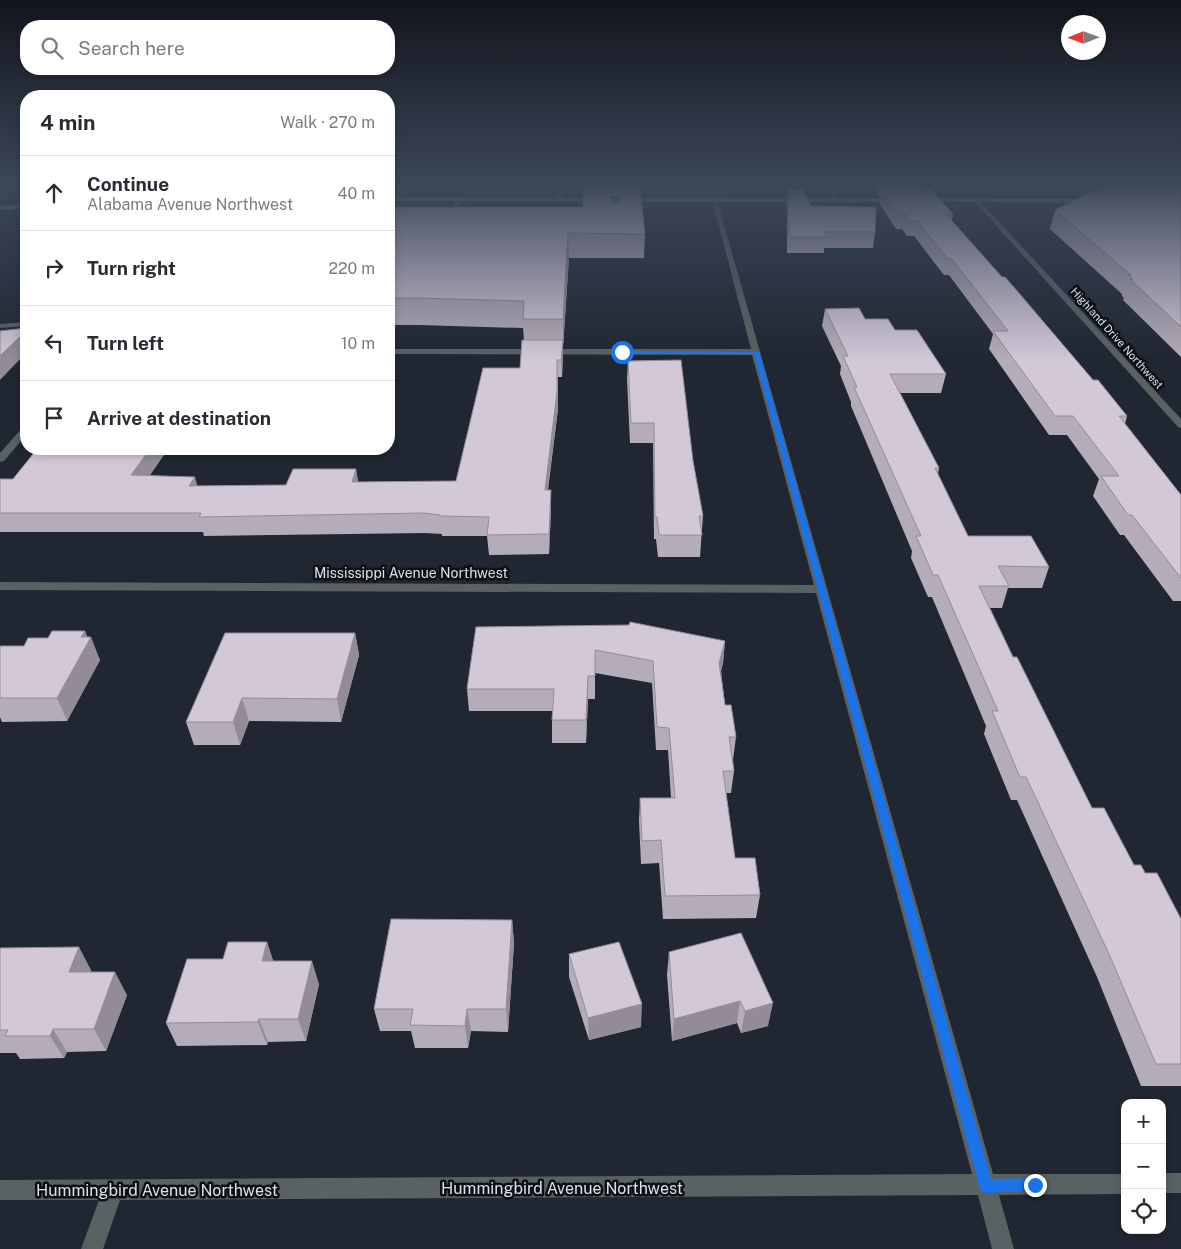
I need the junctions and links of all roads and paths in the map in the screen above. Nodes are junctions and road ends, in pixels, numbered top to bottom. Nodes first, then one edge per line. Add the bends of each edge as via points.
1 (726, 243) edge
2 (1015, 243) edge
3 (20, 324) edge
4 (0, 326) edge
5 (395, 352) edge
6 (757, 352) junction
7 (1181, 425) edge
8 (20, 436) edge
9 (0, 458) edge
10 (0, 586) edge
11 (822, 589) junction
12 (1166, 1183) edge
13 (1121, 1184) edge
14 (1181, 1184) edge
15 (986, 1186) junction
16 (0, 1190) edge
17 (113, 1190) junction
18 (92, 1249) edge
19 (1004, 1249) edge

1 - 6 street
2 - 7 street, Highland Drive Northwest
3 - 4 street
5 - 6 street
6 - 11 street
8 - 9 street
10 - 11 street, Mississippi Avenue Northwest
11 - 15 street
12 - 14 street
13 - 15 street, Hummingbird Avenue Northwest
15 - 17 street, Hummingbird Avenue Northwest
15 - 19 street
16 - 17 street, Hummingbird Avenue Northwest
17 - 18 street

